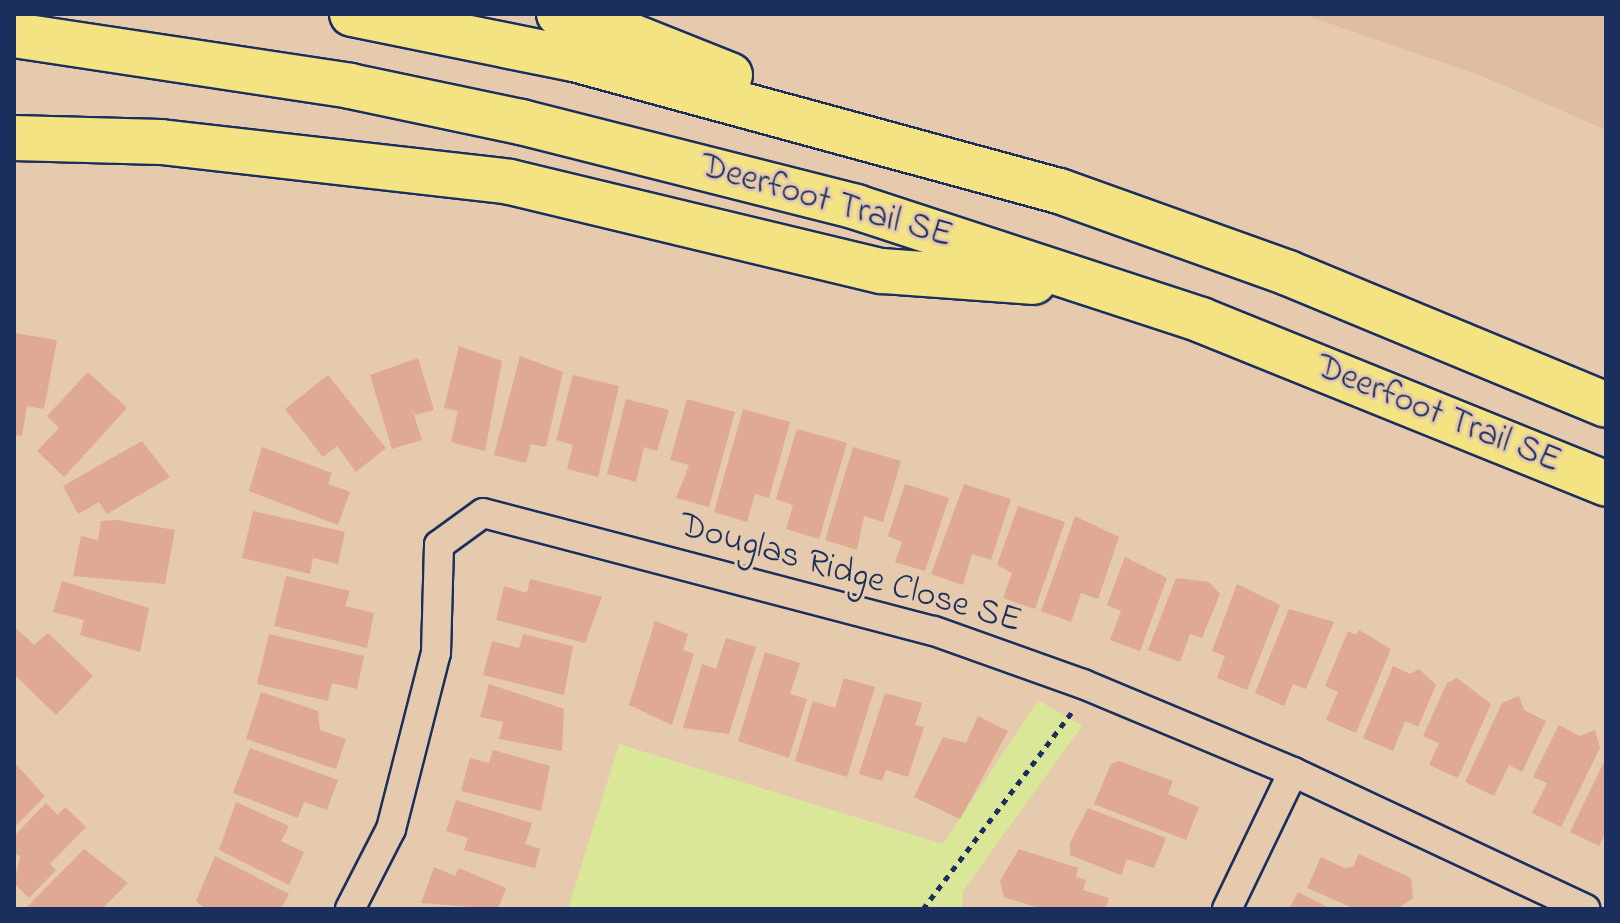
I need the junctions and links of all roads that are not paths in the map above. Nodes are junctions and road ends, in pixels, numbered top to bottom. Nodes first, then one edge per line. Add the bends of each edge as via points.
1 (352, 14) edge
2 (559, 14) edge
3 (14, 35) edge
4 (14, 138) edge
5 (903, 144) junction
6 (1105, 288) junction
7 (1606, 405) edge
8 (1606, 484) edge
9 (1293, 772) junction
10 (350, 909) edge
11 (1227, 909) edge
12 (1585, 909) edge

1 - 5 highway, Deerfoot Trail SE via 574,59
2 - 5 highway via 599,23
3 - 6 highway, Deerfoot Trail SE via 350,86 521,122 856,207
4 - 6 highway via 161,142 510,182 882,271
5 - 7 highway, Deerfoot Trail SE via 1059,191 1288,273
6 - 8 highway, Deerfoot Trail SE via 1454,417
9 - 10 street, Douglas Ridge Close SE via 1083,684 934,631 483,513 439,545 436,653 391,829
9 - 11 street
9 - 12 street, Douglas Ridge Close SE

